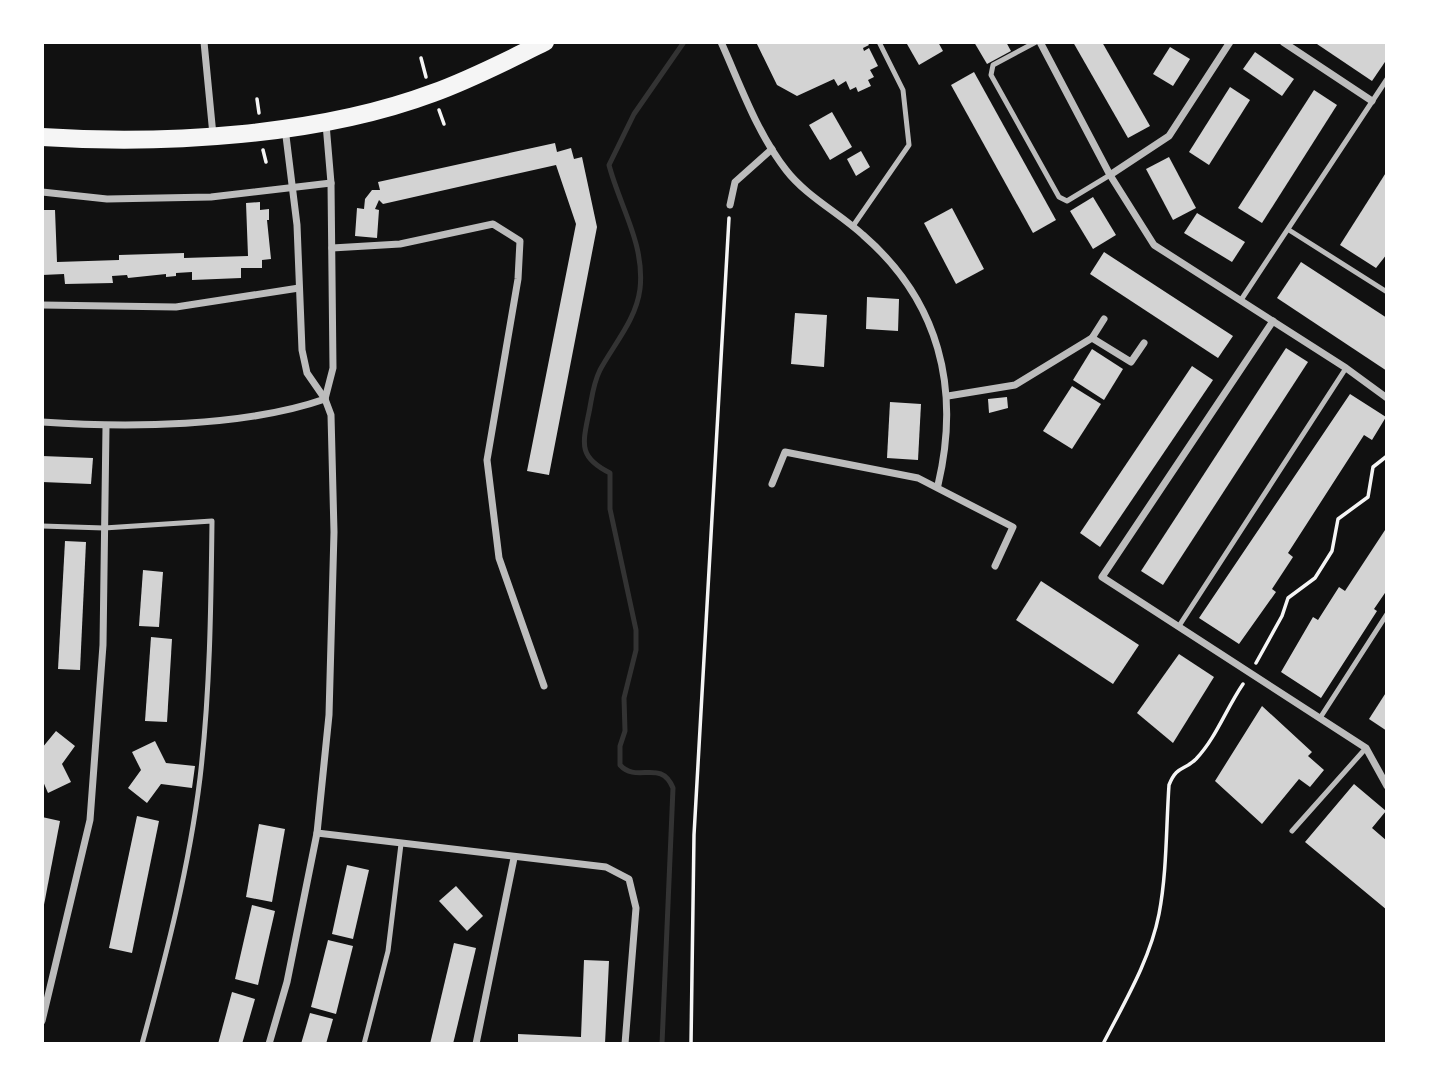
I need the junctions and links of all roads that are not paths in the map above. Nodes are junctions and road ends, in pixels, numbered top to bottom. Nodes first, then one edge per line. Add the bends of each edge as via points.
1 (204, 42) edge
2 (545, 42) edge
3 (721, 42) edge
4 (879, 42) edge
5 (1038, 42) edge
6 (1230, 42) edge
7 (1283, 42) edge
8 (1387, 79) edge
9 (1373, 100) junction
10 (325, 120) junction
11 (285, 127) junction
12 (213, 136) junction
13 (42, 137) edge
14 (772, 149) junction
15 (1110, 175) junction
16 (331, 183) junction
17 (293, 187) junction
18 (42, 192) edge
19 (730, 205) road end
20 (853, 226) junction
21 (1289, 230) junction
22 (332, 248) junction
23 (299, 288) junction
24 (1387, 292) edge
25 (1241, 300) junction
26 (42, 305) edge
27 (1104, 319) dead end
28 (1273, 321) junction
29 (1093, 338) junction
30 (1144, 343) dead end
31 (1346, 368) junction
32 (948, 396) junction
33 (1387, 398) edge
34 (325, 399) junction
35 (42, 422) edge
36 (106, 427) junction
37 (772, 484) dead end
38 (938, 485) junction
39 (42, 526) edge
40 (104, 528) junction
41 (995, 566) dead end
42 (1387, 614) edge
43 (1179, 626) junction
44 (544, 686) dead end
45 (1320, 718) junction
46 (1366, 748) junction
47 (1387, 785) edge
48 (1292, 831) dead end
49 (317, 833) junction
50 (401, 844) junction
51 (514, 858) junction
52 (42, 1021) edge
53 (142, 1044) edge
54 (269, 1044) edge
55 (364, 1044) edge
56 (476, 1044) edge
57 (625, 1044) edge

1 - 12 street
2 - 10 main road via 432,94
3 - 14 street
4 - 20 lane via 903,90 909,145
5 - 15 street
5 - 15 lane via 993,65 990,75 1059,197 1067,201
6 - 15 street via 1168,136
7 - 9 street
8 - 9 lane
9 - 21 lane
10 - 11 main road
10 - 16 street
11 - 12 main road
11 - 17 street
12 - 13 main road via 143,141
14 - 19 street via 735,182
14 - 20 street via 801,186
15 - 25 street via 1154,244
16 - 17 street
16 - 22 street
17 - 18 street via 211,197 107,199
17 - 23 street
20 - 32 street via 883,252 915,294 935,339
21 - 24 lane
21 - 25 lane
22 - 34 street via 332,368
22 - 44 street via 400,244 493,224 520,241 518,279 487,460 499,558
23 - 26 street via 176,307
23 - 34 street via 307,373
25 - 28 street
27 - 29 street
28 - 31 street
28 - 43 street via 1102,577
29 - 30 street via 1131,362
29 - 32 street via 1015,385
31 - 33 street
31 - 43 lane
32 - 38 street
34 - 36 street via 260,414
34 - 49 street via 333,437 330,715
35 - 36 street
36 - 40 street
37 - 38 street via 785,452 860,464
38 - 41 street via 1013,527
39 - 40 lane
40 - 52 street via 103,645 90,820
40 - 53 lane via 212,521 200,779 171,937
42 - 45 lane
43 - 45 street
45 - 46 street
46 - 47 street
46 - 48 lane
49 - 50 street
49 - 54 street
50 - 51 street
50 - 55 lane via 388,951
51 - 56 street
51 - 57 street via 606,867 629,879 636,908

